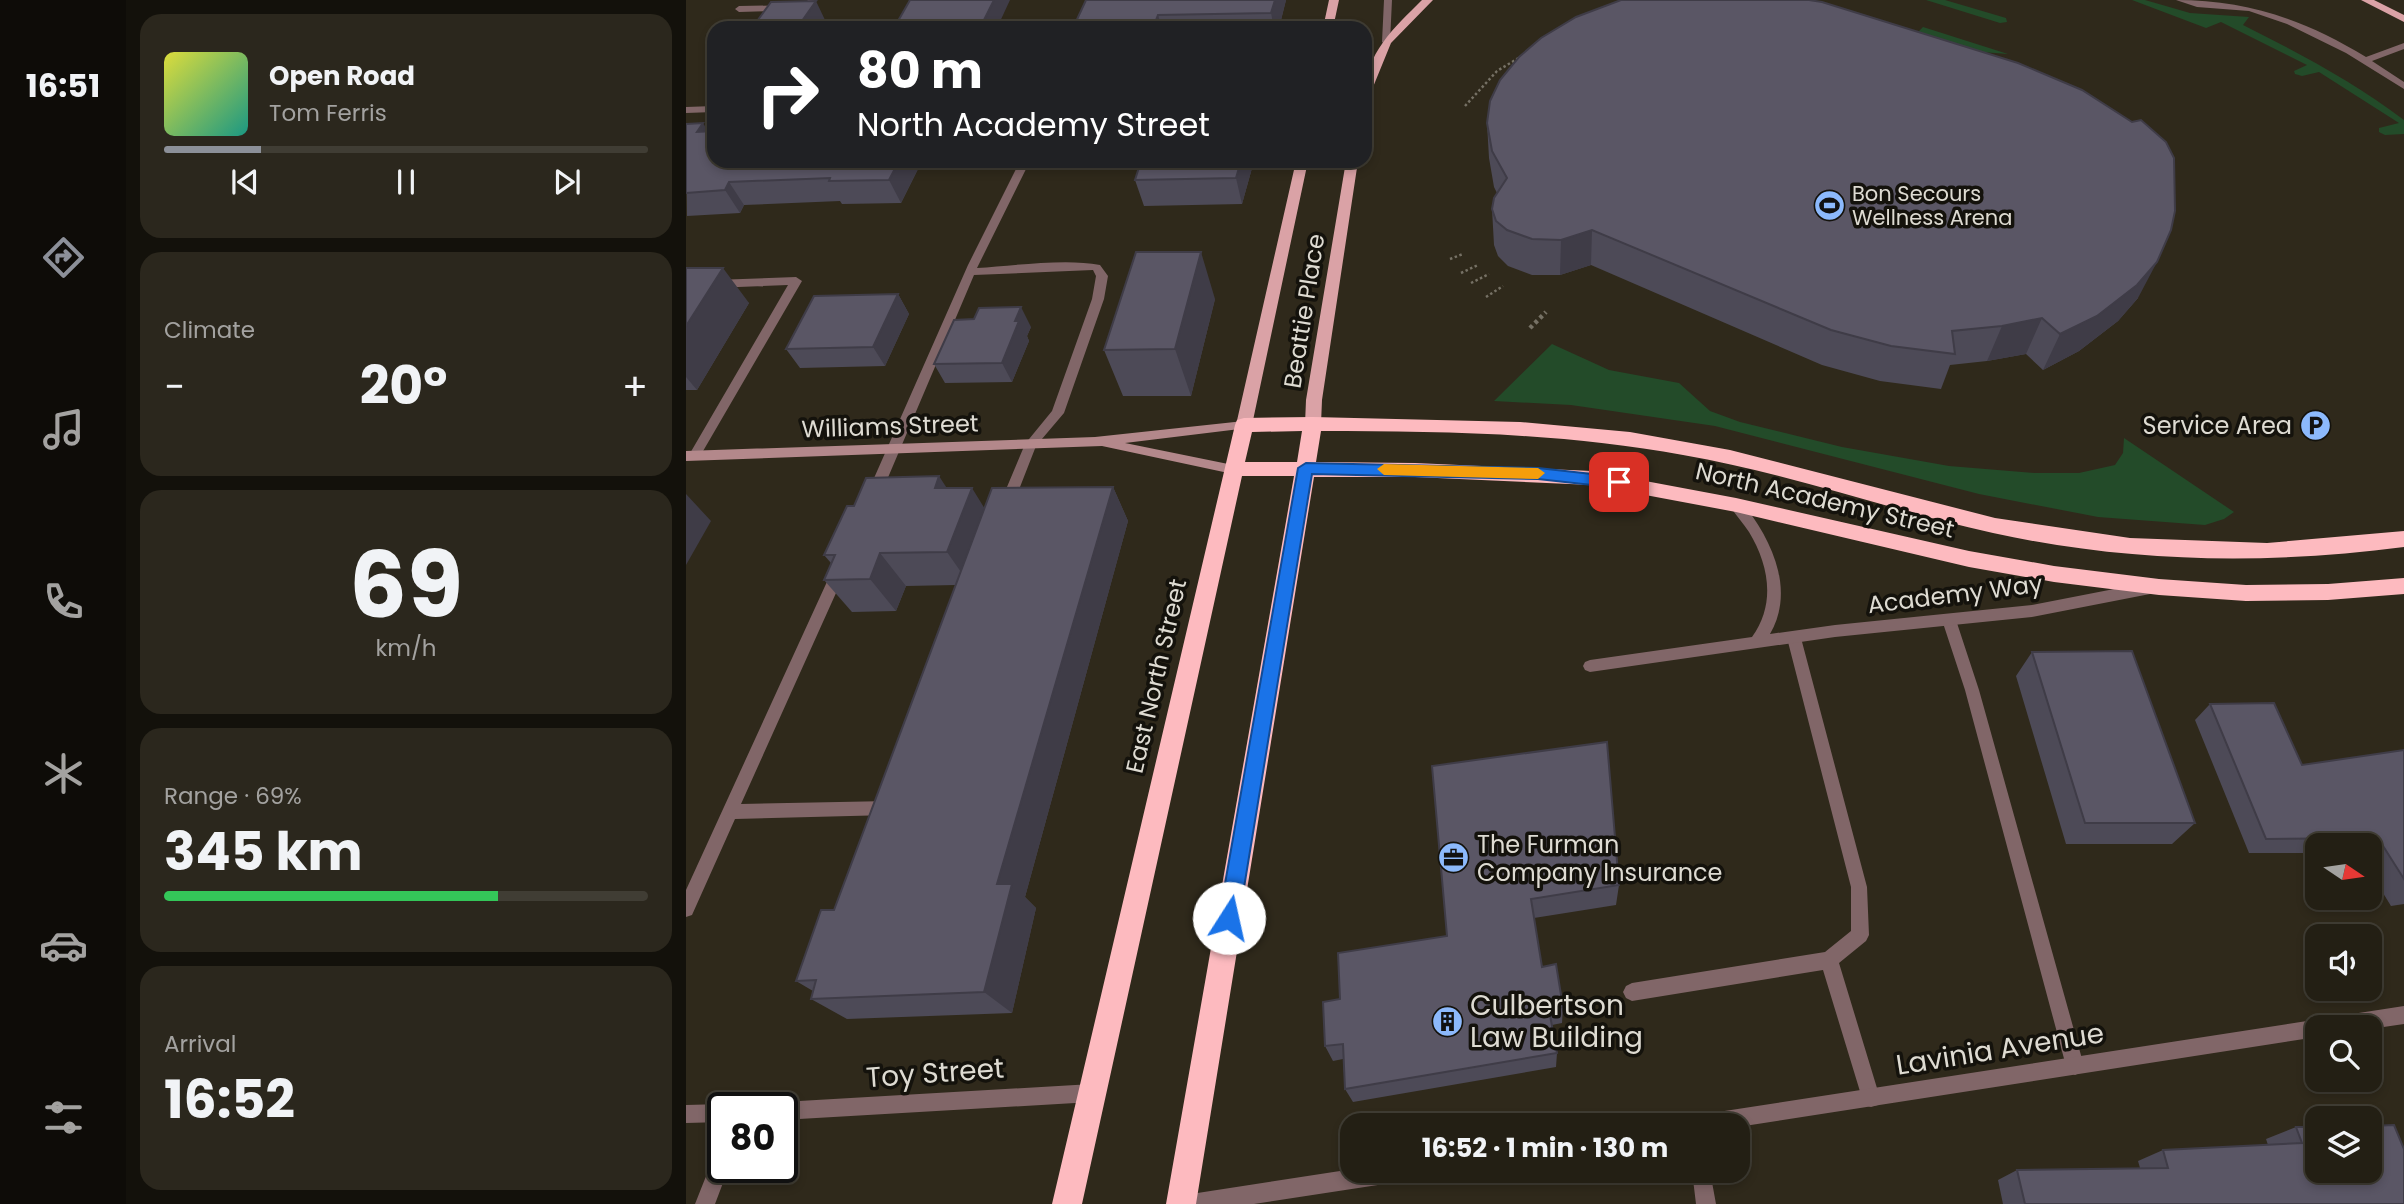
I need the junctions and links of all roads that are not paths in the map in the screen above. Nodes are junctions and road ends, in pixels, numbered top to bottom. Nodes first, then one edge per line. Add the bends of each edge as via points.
1 (745, 0) edge
2 (1334, 0) edge
3 (1388, 0) edge
4 (1428, 0) edge
5 (2180, 0) edge
6 (2366, 0) edge
7 (810, 3) edge
8 (2404, 19) edge
9 (1330, 21) edge
10 (1386, 42) junction
11 (2404, 46) edge
12 (2367, 60) junction
13 (1372, 75) edge
14 (2404, 86) edge
15 (707, 109) edge
16 (686, 110) edge
17 (1022, 168) edge
18 (1300, 168) edge
19 (1351, 168) edge
20 (970, 272) junction
21 (686, 285) edge
22 (1244, 425) junction
23 (1313, 425) junction
24 (1095, 442) junction
25 (1031, 444) junction
26 (894, 448) junction
27 (690, 455) edge
28 (1306, 468) junction
29 (1233, 470) junction
30 (1736, 505) junction
31 (866, 511) edge
32 (1002, 518) edge
33 (2404, 539) edge
34 (843, 561) edge
35 (2404, 586) edge
36 (2159, 587) junction
37 (1949, 620) junction
38 (1794, 638) junction
39 (1756, 643) junction
40 (1590, 666) dead end
41 (902, 794) edge
42 (730, 812) junction
43 (686, 909) edge
44 (1829, 960) junction
45 (1632, 992) dead end
46 (2403, 1017) edge
47 (2382, 1020) edge
48 (2305, 1030) edge
49 (2075, 1066) junction
50 (1092, 1093) junction
51 (1871, 1098) junction
52 (798, 1110) edge
53 (707, 1113) edge
54 (686, 1114) edge
55 (1750, 1116) edge
56 (1340, 1181) edge
57 (713, 1183) edge
58 (1703, 1183) edge
59 (705, 1204) edge
60 (1067, 1204) edge
61 (1181, 1204) edge
62 (1191, 1204) edge
63 (1706, 1204) edge

1 - 7 street via 739,9
2 - 9 main road
3 - 10 street
4 - 10 main road
5 - 12 street via 2273,15
6 - 8 main road
10 - 13 main road
11 - 12 street
12 - 14 street
15 - 16 street
17 - 20 street
18 - 22 main road, East North Street
19 - 23 main road, Beattie Place
20 - 25 street via 1075,265 1096,267 1102,276 1058,412
20 - 26 street
21 - 27 street via 796,281
22 - 23 highway, North Academy Street
22 - 24 street, Williams Street
22 - 29 highway, East North Street
23 - 28 highway, Beattie Place
23 - 33 highway, North Academy Street via 1478,426 1642,440 1802,475 1977,521 2103,544 2281,552
24 - 25 street, Williams Street
24 - 29 street, Williams Street
25 - 26 street, Williams Street
25 - 32 street
26 - 27 street, Williams Street
26 - 31 street
28 - 29 highway, North Academy Street
28 - 30 highway, North Academy Street via 1578,477
28 - 61 highway
29 - 50 highway, East North Street
30 - 36 highway, North Academy Street via 1969,559
30 - 39 street via 1768,555 1775,590 1772,618
34 - 42 street
35 - 36 highway, North Academy Street via 2246,593
36 - 37 street, Academy Way via 2032,611
37 - 38 street, Academy Way
37 - 49 street
38 - 39 street, Academy Way
38 - 44 street via 1858,887 1860,935
39 - 40 street, Academy Way
41 - 42 street via 897,807
42 - 43 street
44 - 45 street
44 - 51 street
46 - 47 street
48 - 49 street, Lavinia Avenue
49 - 51 street, Lavinia Avenue
50 - 52 street, Toy Street
50 - 60 highway, East North Street
51 - 55 street, Lavinia Avenue
53 - 54 street
56 - 62 street
57 - 59 street
58 - 63 street

